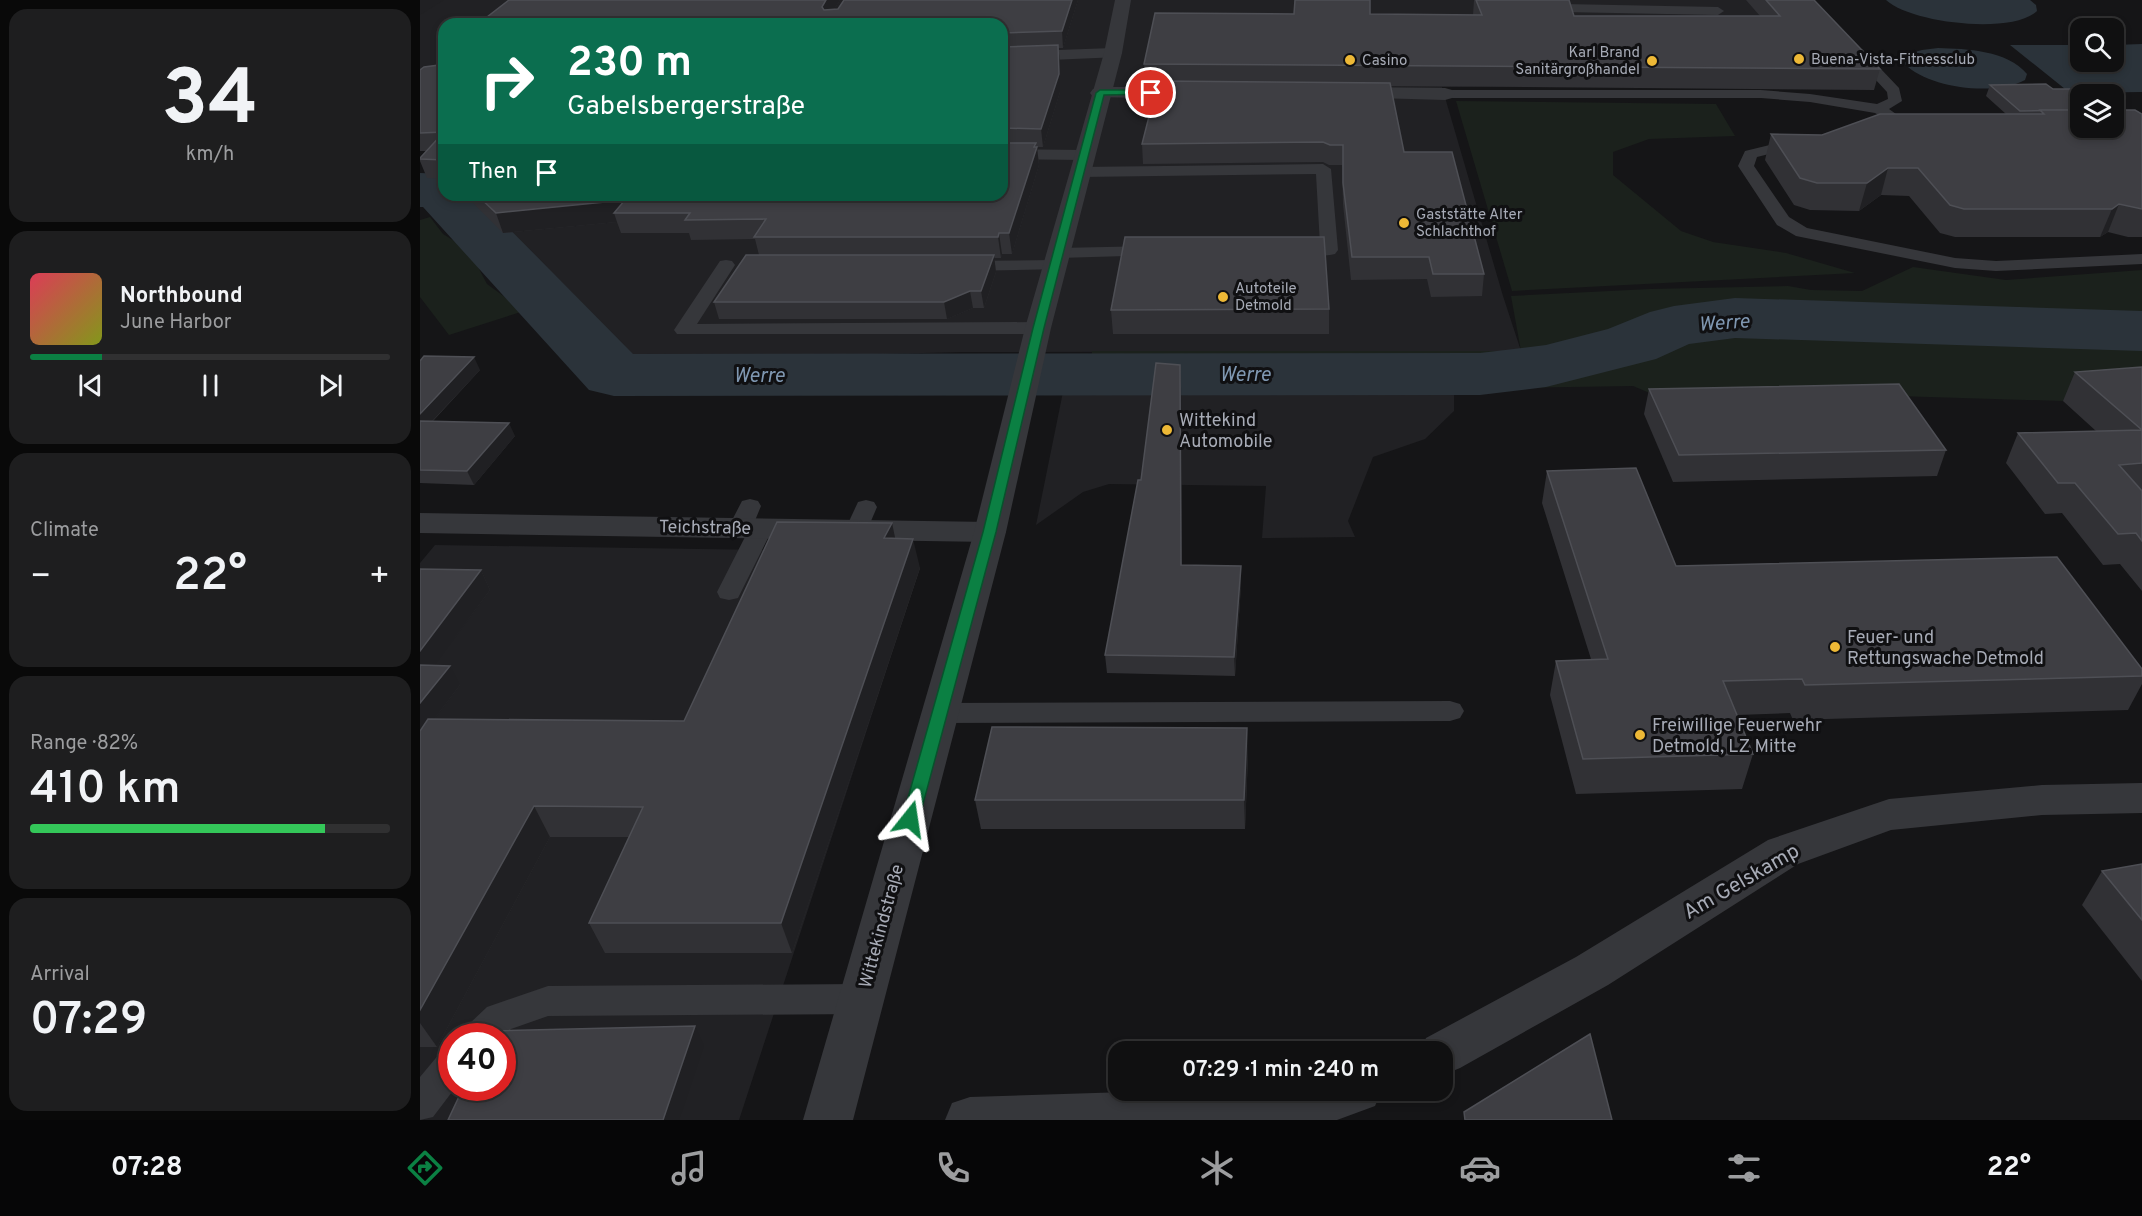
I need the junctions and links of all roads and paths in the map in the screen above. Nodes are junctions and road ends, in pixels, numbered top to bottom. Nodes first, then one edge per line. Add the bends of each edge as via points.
1 (1123, 0) edge
2 (1510, 0) edge
3 (1709, 0) edge
4 (1849, 43) edge
5 (1113, 53) junction
6 (1008, 57) edge
7 (1100, 93) junction
8 (1222, 93) edge
9 (1328, 93) edge
10 (1445, 94) joint
11 (1883, 117) junction
12 (1927, 124) edge
13 (1817, 138) edge
14 (1008, 155) edge
15 (1082, 163) junction
16 (1278, 250) edge
17 (1175, 251) edge
18 (1058, 259) junction
19 (2142, 259) edge
20 (703, 264) dead end
21 (726, 265) junction
22 (749, 265) edge
23 (941, 266) edge
24 (1036, 339) junction
25 (750, 521) junction
26 (420, 523) edge
27 (990, 532) junction
28 (729, 592) dead end
29 (1450, 711) dead end
30 (940, 713) junction
31 (2142, 798) edge
32 (861, 999) junction
33 (494, 1023) edge
34 (1453, 1047) edge
35 (438, 1082) edge
36 (1305, 1101) edge
37 (420, 1105) edge
38 (828, 1120) edge
39 (970, 1120) edge

1 - 5 street, Wittekindstraße
2 - 3 lane via 1511,7 1718,11
4 - 11 lane via 1894,91 1895,101
5 - 6 street
5 - 7 street, Wittekindstraße
7 - 8 street
7 - 15 street, Wittekindstraße
9 - 10 street
10 - 11 lane via 1761,94 1810,98
11 - 12 lane
13 - 19 lane via 1750,154 1746,166 1783,221 1802,232 1955,263 1996,266
14 - 15 lane
15 - 16 lane via 1323,169 1329,250
15 - 18 street, Wittekindstraße
17 - 18 lane
18 - 23 lane
18 - 24 street, Wittekindstraße
20 - 21 lane
21 - 22 lane
21 - 24 lane via 684,330
24 - 27 street, Wittekindstraße
25 - 26 street, Teichstraße
25 - 27 street, Teichstraße via 862,518
25 - 28 lane
27 - 30 street, Wittekindstraße
29 - 30 lane
30 - 32 street, Wittekindstraße
31 - 34 street, Am Gelskamp via 2042,800 1889,815 1784,852 1592,971
32 - 33 lane via 548,1001
32 - 38 street, Wittekindstraße
35 - 37 lane
36 - 39 street via 1205,1114

